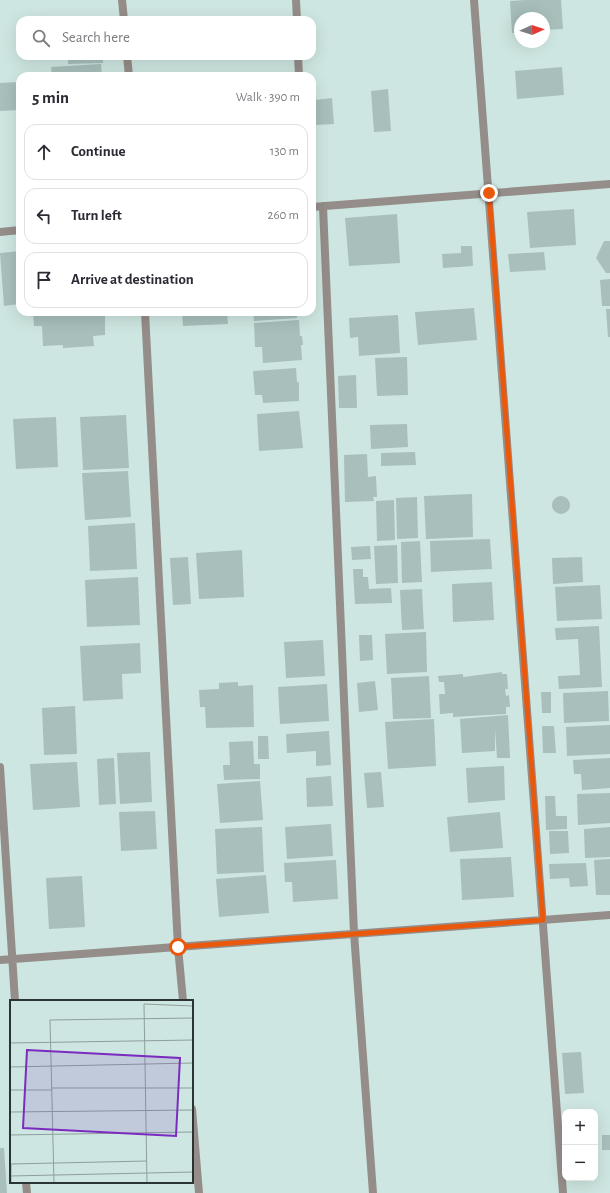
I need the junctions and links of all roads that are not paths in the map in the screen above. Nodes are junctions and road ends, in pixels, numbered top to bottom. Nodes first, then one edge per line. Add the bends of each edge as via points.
1 (122, 0) edge
2 (296, 0) edge
3 (474, 0) edge
4 (124, 16) edge
5 (297, 16) edge
6 (127, 60) edge
7 (298, 60) edge
8 (129, 72) edge
9 (299, 72) edge
10 (610, 184) edge
11 (489, 193) junction
12 (323, 206) junction
13 (316, 207) edge
14 (16, 230) edge
15 (0, 232) edge
16 (145, 316) edge
17 (0, 767) edge
18 (610, 915) edge
19 (543, 920) junction
20 (354, 933) junction
21 (178, 947) junction
22 (13, 959) junction
23 (0, 960) edge
24 (15, 1000) edge
25 (183, 1000) edge
26 (193, 1121) edge
27 (26, 1183) edge
28 (27, 1193) edge
29 (199, 1193) edge
30 (373, 1193) edge
31 (563, 1193) edge

1 - 4 street
2 - 5 street
3 - 11 street
6 - 8 street
7 - 9 street
10 - 11 street
11 - 12 street
11 - 19 street
12 - 13 street
12 - 20 street
14 - 15 street
16 - 21 street
17 - 22 street
18 - 19 street
19 - 20 street
19 - 31 street
20 - 21 street
20 - 30 street
21 - 22 street
21 - 25 street
22 - 23 street
22 - 24 street
26 - 29 street
27 - 28 street

